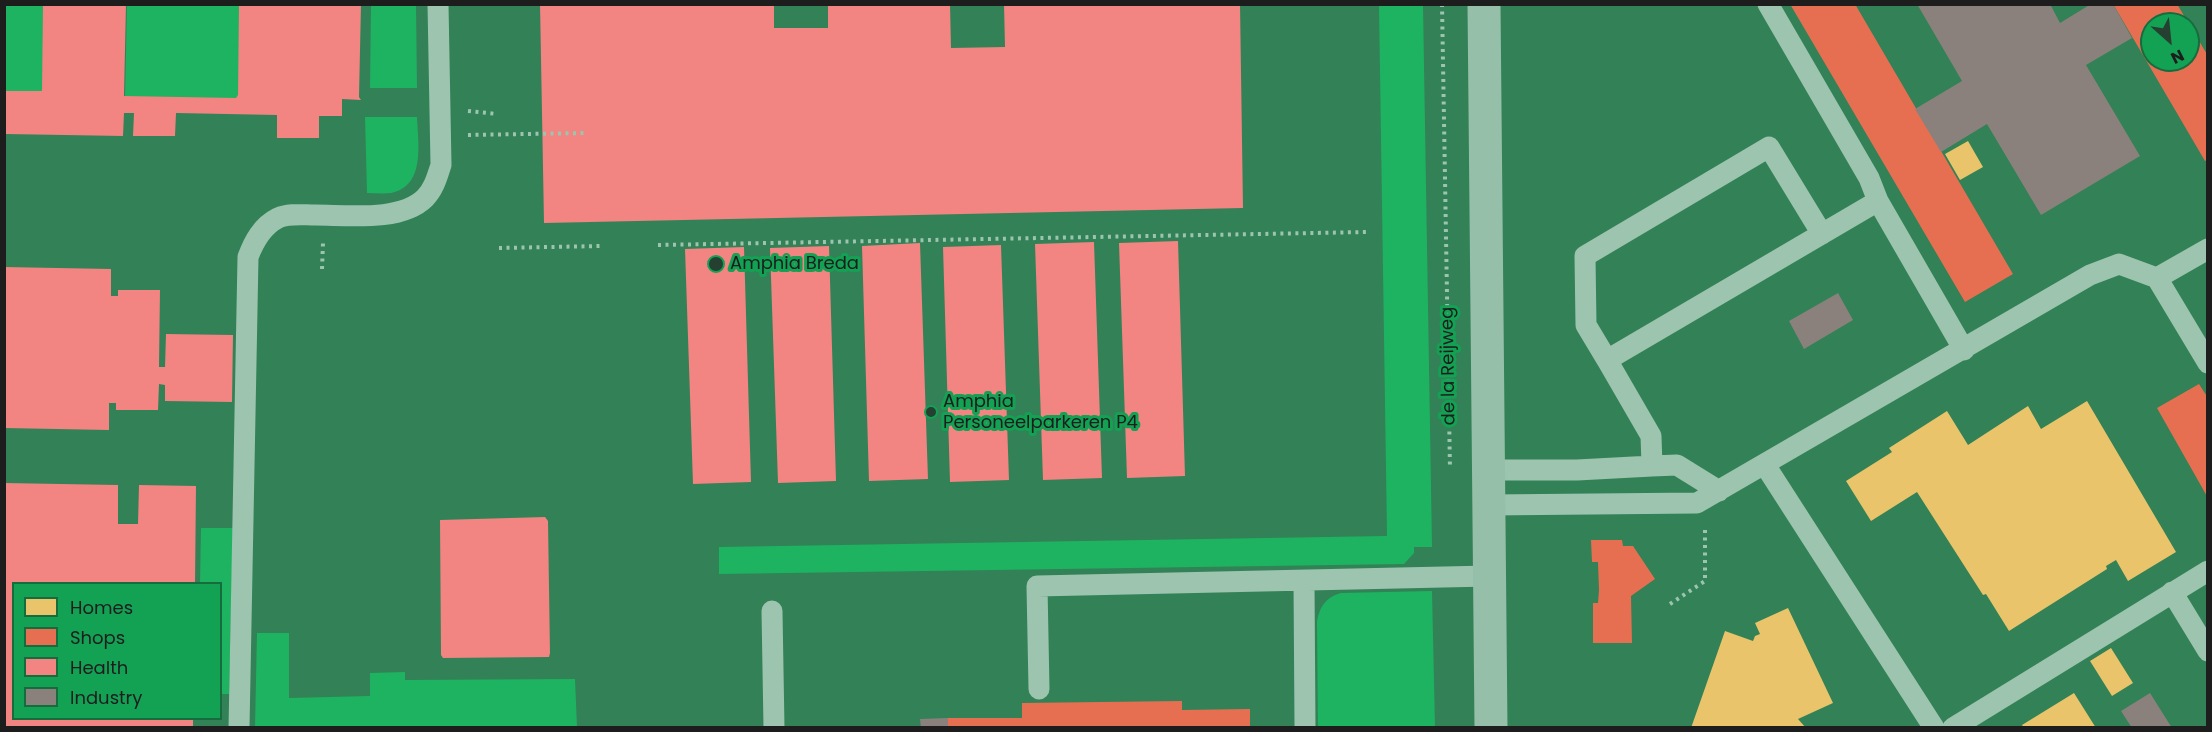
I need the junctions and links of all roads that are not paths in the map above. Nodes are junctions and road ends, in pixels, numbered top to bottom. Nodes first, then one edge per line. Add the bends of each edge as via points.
1 (438, 4) edge
2 (1484, 4) edge
3 (1768, 4) edge
4 (1878, 201) junction
5 (1822, 234) junction
6 (2208, 249) edge
7 (2157, 278) junction
8 (1964, 350) junction
9 (2206, 356) edge
10 (1607, 360) junction
11 (1765, 465) junction
12 (1652, 466) junction
13 (1489, 470) junction
14 (1707, 498) junction
15 (1490, 505) junction
16 (2208, 571) edge
17 (1490, 576) junction
18 (1304, 580) junction
19 (2172, 592) junction
20 (772, 611) dead end
21 (2208, 651) edge
22 (1039, 689) dead end
23 (239, 728) edge
24 (774, 728) edge
25 (1305, 728) edge
26 (1491, 728) edge
27 (1934, 728) edge
28 (1953, 728) edge

1 - 23 lane via 441,165 426,198 410,209 390,214 295,214 279,218 265,227 248,257
2 - 13 street
3 - 4 lane via 1869,178
4 - 5 lane
4 - 8 lane
5 - 10 lane
5 - 10 lane via 1769,147 1584,256 1586,326
6 - 7 lane
7 - 8 lane via 2119,264 2090,275
7 - 9 lane
8 - 11 lane
10 - 12 lane via 1651,436
11 - 14 lane
11 - 27 lane
12 - 13 lane
12 - 14 lane via 1677,465
13 - 15 street
14 - 15 lane
15 - 17 street
16 - 19 lane
17 - 18 lane
17 - 26 street
18 - 22 lane via 1037,586
18 - 25 lane
19 - 21 lane
19 - 28 lane
20 - 24 lane

